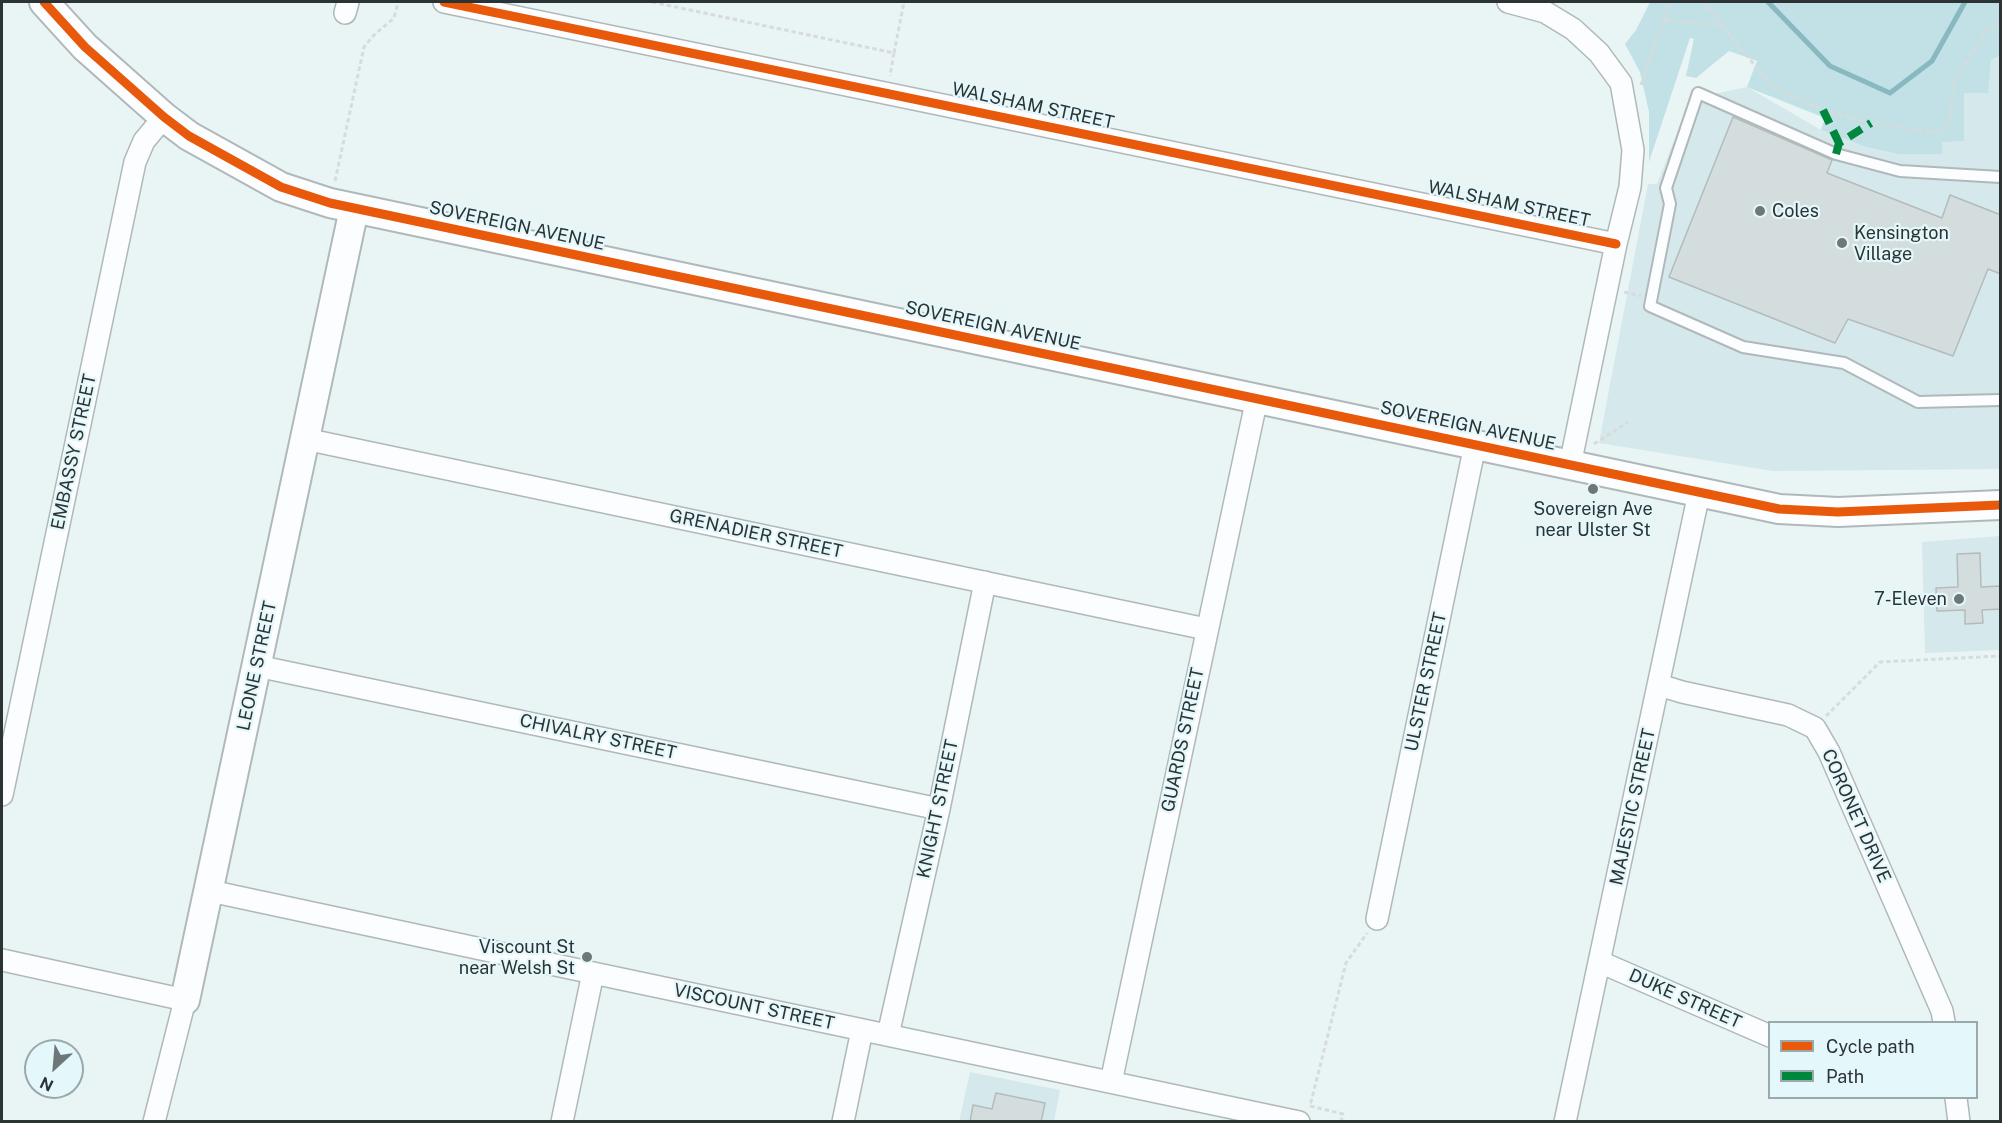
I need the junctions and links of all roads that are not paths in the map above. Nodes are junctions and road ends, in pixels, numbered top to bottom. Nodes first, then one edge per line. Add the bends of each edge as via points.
1 (44, 2) edge
2 (444, 2) edge
3 (1508, 2) edge
4 (164, 117) junction
5 (2001, 177) edge
6 (354, 209) junction
7 (1616, 244) junction
8 (1257, 398) junction
9 (2001, 400) edge
10 (305, 439) junction
11 (1475, 444) junction
12 (1570, 465) junction
13 (1699, 493) junction
14 (2001, 506) edge
15 (985, 582) junction
16 (1206, 629) junction
17 (257, 666) junction
18 (1659, 685) junction
19 (10, 715) edge
20 (2, 795) edge
21 (939, 809) junction
22 (210, 891) junction
23 (1377, 919) road end
24 (2, 960) edge
25 (1600, 962) junction
26 (593, 973) junction
27 (185, 1000) junction
28 (1944, 1021) edge
29 (862, 1030) junction
30 (888, 1035) junction
31 (1768, 1035) edge
32 (1111, 1082) junction
33 (1956, 1099) edge
34 (154, 1122) edge
35 (562, 1122) edge
36 (843, 1122) edge
37 (1299, 1122) edge
38 (1565, 1122) edge
39 (1959, 1122) edge

1 - 4 street, SOVEREIGN AVENUE via 85,47
2 - 7 street, WALSHAM STREET
3 - 7 street via 1545,12 1573,28 1621,82 1633,150 1630,186
4 - 6 street, SOVEREIGN AVENUE via 189,136 281,187
4 - 19 street, EMBASSY STREET via 144,141 135,162
5 - 9 lane via 1900,171 1836,154 1698,93 1666,188 1670,204 1650,306 1743,347 1844,363 1918,402
6 - 8 street, SOVEREIGN AVENUE
6 - 10 street, LEONE STREET
7 - 12 street
8 - 11 street, SOVEREIGN AVENUE
8 - 16 street, GUARDS STREET
10 - 15 street, GRENADIER STREET
10 - 17 street, LEONE STREET
11 - 12 street, SOVEREIGN AVENUE
11 - 23 street, ULSTER STREET
12 - 13 street, SOVEREIGN AVENUE
13 - 14 street, SOVEREIGN AVENUE via 1779,509 1838,512
13 - 18 street, MAJESTIC STREET
15 - 16 street, GRENADIER STREET
15 - 21 street, KNIGHT STREET
16 - 32 street, GUARDS STREET
17 - 21 street, CHIVALRY STREET
17 - 22 street, LEONE STREET
18 - 25 street, MAJESTIC STREET
18 - 28 street, CORONET DRIVE via 1788,715 1815,728 1829,752
19 - 20 street, EMBASSY STREET
21 - 30 street, KNIGHT STREET
22 - 26 street, VISCOUNT STREET
22 - 27 street, LEONE STREET
24 - 27 street
25 - 31 street, DUKE STREET
25 - 38 street, MAJESTIC STREET
26 - 29 street, VISCOUNT STREET
26 - 35 street
27 - 34 street, LEONE STREET
29 - 30 street, VISCOUNT STREET
29 - 36 street
30 - 32 street, VISCOUNT STREET
32 - 37 street, VISCOUNT STREET
33 - 39 street

